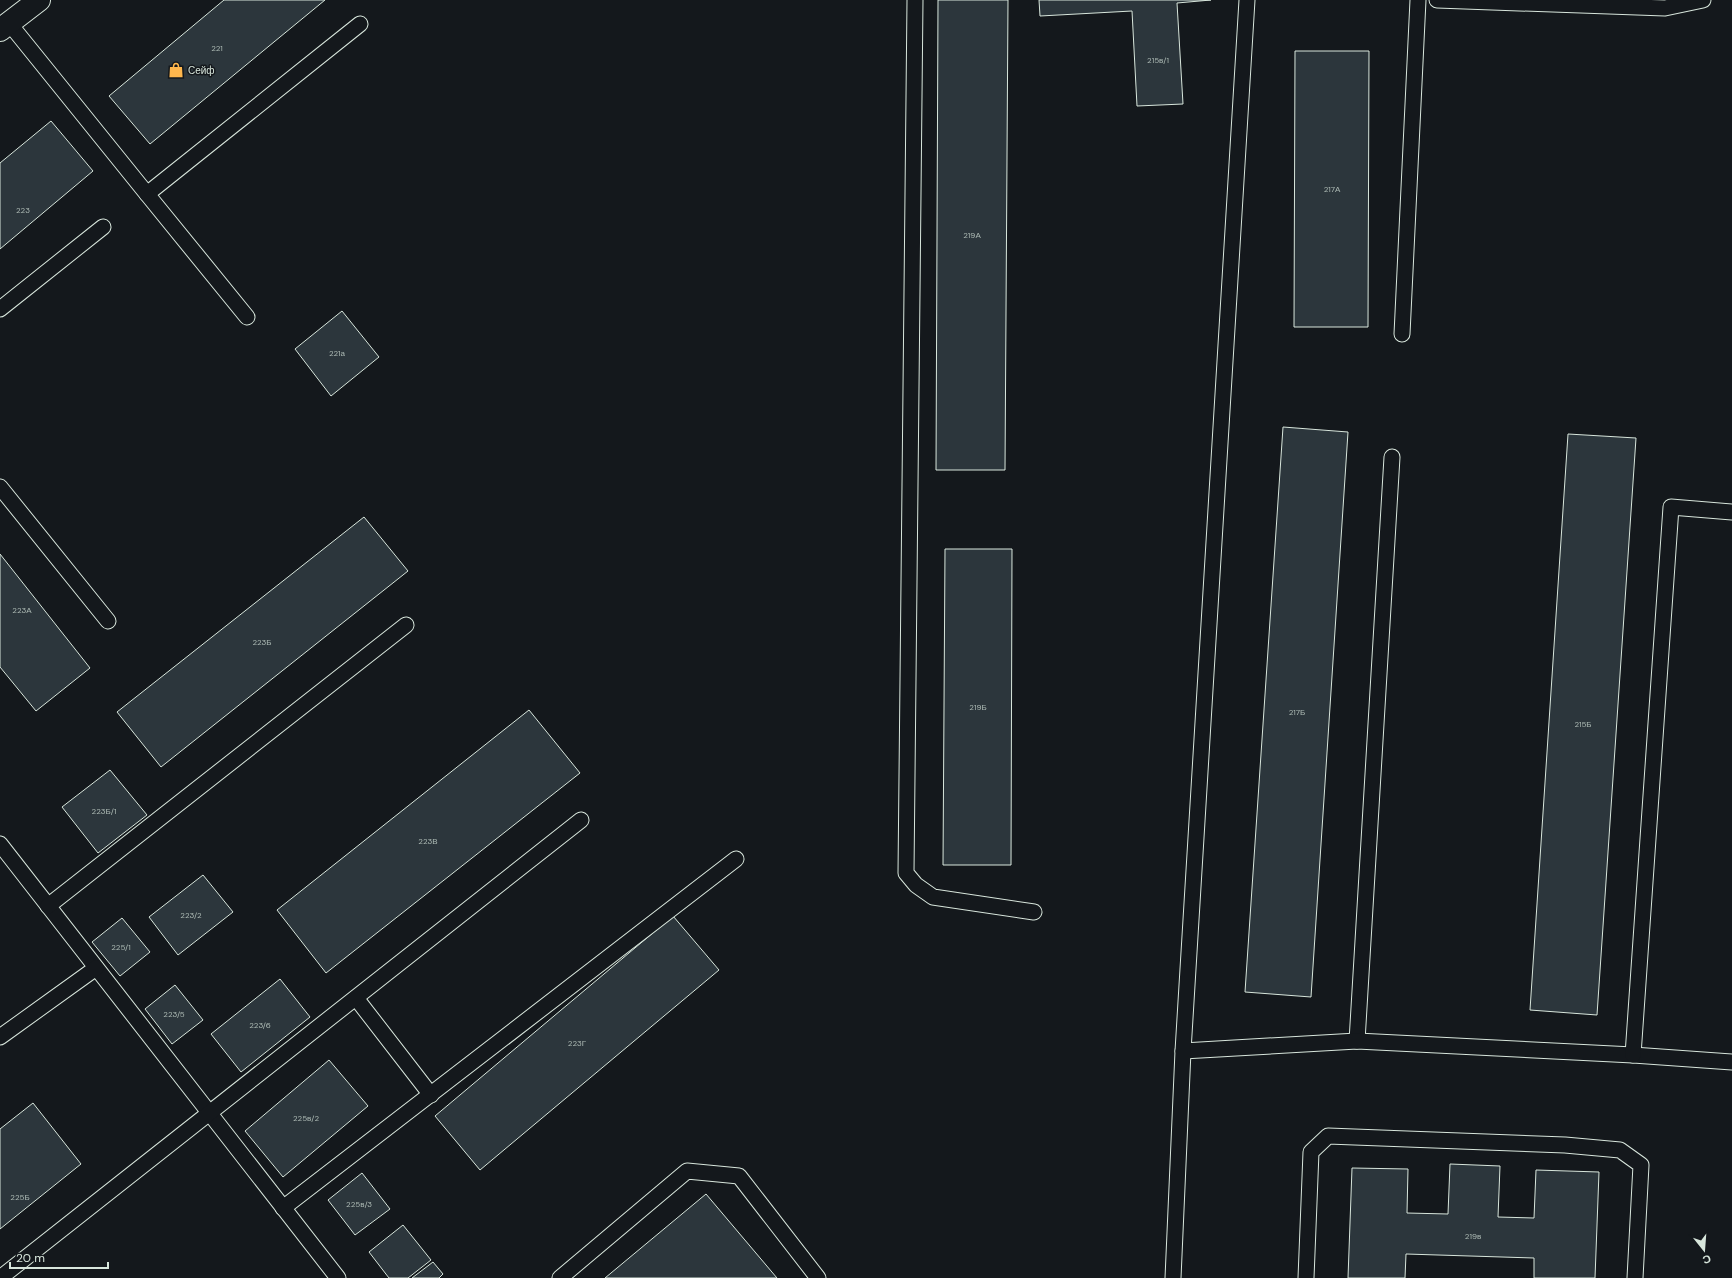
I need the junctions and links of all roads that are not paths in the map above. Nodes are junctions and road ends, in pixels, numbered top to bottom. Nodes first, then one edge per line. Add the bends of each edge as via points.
1 (39, 0) edge
2 (915, 0) edge
3 (1247, 0) edge
4 (1418, 0) edge
5 (1437, 0) edge
6 (1703, 0) edge
7 (360, 24) dead end
8 (4, 27) edge
9 (147, 194) junction
10 (102, 227) dead end
11 (0, 309) edge
12 (247, 317) dead end
13 (1402, 334) dead end
14 (1392, 457) dead end
15 (0, 487) edge
16 (1732, 512) edge
17 (108, 621) dead end
18 (406, 625) dead end
19 (582, 820) dead end
20 (0, 844) edge
21 (736, 859) dead end
22 (48, 906) junction
23 (1034, 912) dead end
24 (96, 968) junction
25 (356, 998) junction
26 (0, 1037) edge
27 (1357, 1041) junction
28 (1183, 1051) junction
29 (1633, 1055) junction
30 (1732, 1062) edge
31 (431, 1094) junction
32 (209, 1114) junction
33 (283, 1208) junction
34 (0, 1278) edge
35 (338, 1278) edge
36 (560, 1278) edge
37 (818, 1278) edge
38 (1173, 1278) edge
39 (1306, 1278) edge
40 (1635, 1278) edge

1 - 8 main road
2 - 23 lane via 906,873 916,885 933,897
3 - 28 lane
4 - 13 lane
5 - 6 lane via 1665,8
7 - 9 lane
8 - 9 lane
9 - 12 lane
10 - 11 lane
14 - 27 lane
15 - 17 lane
16 - 29 lane via 1671,507
18 - 22 lane
19 - 25 lane
20 - 22 lane
21 - 31 lane
22 - 24 lane
24 - 26 lane
24 - 32 lane
25 - 31 lane
25 - 32 lane
27 - 28 lane
27 - 29 lane
28 - 38 lane
29 - 30 lane
31 - 33 lane
32 - 33 lane
32 - 34 lane
33 - 35 lane
36 - 37 lane via 687,1172 738,1176
39 - 40 lane via 1311,1152 1328,1136 1565,1145 1620,1150 1641,1165

